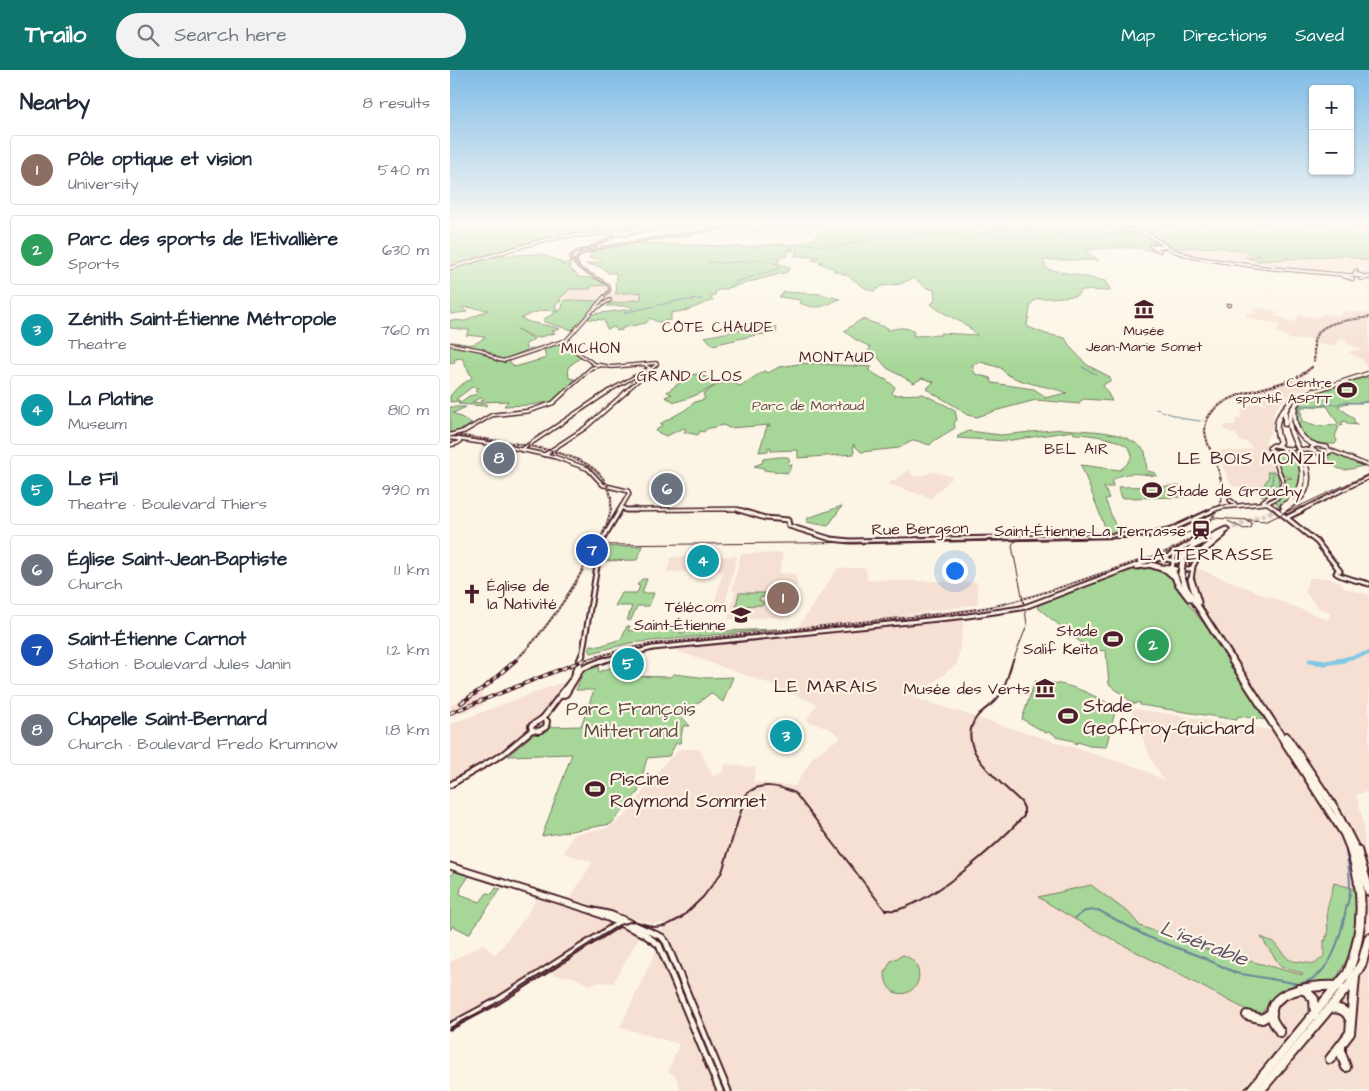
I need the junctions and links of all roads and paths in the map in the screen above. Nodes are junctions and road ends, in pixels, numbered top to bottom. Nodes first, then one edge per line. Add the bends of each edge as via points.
1 (585, 271) edge
2 (588, 271) edge
3 (1294, 271) edge
4 (1298, 271) junction
5 (1311, 271) edge
6 (1317, 271) junction
7 (1353, 271) dead end
8 (1356, 271) edge
9 (1369, 277) edge
10 (1353, 279) dead end
11 (1360, 279) dead end
12 (610, 293) junction
13 (603, 295) dead end
14 (610, 300) dead end
15 (595, 309) junction
16 (580, 325) junction
17 (566, 341) junction
18 (450, 343) edge
19 (576, 351) junction
20 (591, 362) junction
21 (656, 364) junction
22 (598, 365) junction
23 (642, 365) junction
24 (592, 368) junction
25 (1369, 372) edge
26 (1294, 402) junction
27 (450, 437) edge
28 (459, 441) junction
29 (467, 441) junction
30 (450, 445) edge
31 (1277, 445) junction
32 (1313, 448) junction
33 (522, 450) junction
34 (1330, 451) junction
35 (1275, 452) junction
36 (543, 455) junction
37 (1369, 466) edge
38 (1369, 477) edge
39 (1282, 488) junction
40 (1277, 498) junction
41 (1230, 500) dead end
42 (1267, 501) junction
43 (1235, 504) junction
44 (1253, 504) junction
45 (621, 507) junction
46 (1224, 507) junction
47 (1229, 510) dead end
48 (1285, 512) junction
49 (1283, 519) dead end
50 (1292, 521) junction
51 (1303, 531) junction
52 (1226, 532) junction
53 (1196, 540) joint
54 (1177, 551) junction
55 (1200, 552) joint
56 (1162, 558) junction
57 (1184, 561) junction
58 (1172, 563) junction
59 (1152, 565) junction
60 (1192, 568) junction
61 (1125, 569) junction
62 (1182, 572) junction
63 (1174, 576) junction
64 (1191, 580) joint
65 (1369, 584) edge
66 (1198, 602) junction
67 (1201, 612) junction
68 (580, 666) junction
69 (560, 696) junction
70 (543, 718) junction
71 (1273, 719) junction
72 (532, 730) junction
73 (1280, 730) junction
74 (450, 785) edge
75 (450, 866) edge
76 (1369, 891) edge
77 (620, 921) junction
78 (1369, 938) edge
79 (1354, 977) junction
80 (1339, 986) junction
81 (1298, 988) junction
82 (1330, 1008) junction
83 (1272, 1013) junction
84 (1247, 1015) dead end
85 (1315, 1015) junction
86 (450, 1026) edge
87 (1352, 1027) junction
88 (1280, 1032) dead end
89 (1341, 1046) junction
90 (1330, 1059) dead end
91 (1346, 1067) dead end
92 (720, 1091) edge
93 (728, 1091) edge
94 (1250, 1091) edge
95 (1260, 1091) edge

1 - 12 main road via 608,284
2 - 12 main road via 610,284
3 - 4 highway
4 - 9 highway
4 - 10 highway via 1326,272
5 - 6 highway
6 - 7 highway
6 - 9 highway
8 - 9 main road
9 - 11 main road
12 - 13 main road
12 - 15 main road
12 - 16 main road
14 - 15 main road
15 - 16 main road
16 - 17 main road
17 - 18 main road via 504,361 480,349
17 - 19 main road
17 - 19 main road via 566,346
19 - 20 main road
19 - 22 main road
20 - 22 main road
20 - 24 main road
21 - 22 main road
21 - 23 main road
21 - 36 main road via 585,428
22 - 23 main road
22 - 24 main road
23 - 33 main road via 650,368
24 - 27 main road, bridge via 558,399 545,406 492,415
25 - 26 highway via 1321,388
26 - 31 highway via 1283,408 1279,416 1276,433 1280,442
26 - 32 highway via 1294,425
26 - 48 highway via 1288,424 1309,479 1303,496
27 - 28 main road
27 - 29 main road
28 - 29 main road
28 - 30 main road
29 - 33 main road
31 - 35 main road via 1269,446
31 - 35 main road via 1285,449 1283,453
32 - 34 main road via 1324,446
32 - 34 main road via 1322,454
33 - 36 main road
34 - 37 main road
35 - 39 main road via 1273,456 1283,481
36 - 45 main road via 585,467 598,476 603,486 624,490 628,494
38 - 48 main road
39 - 40 main road
39 - 42 main road
40 - 42 main road
40 - 48 main road via 1274,503
41 - 43 main road
42 - 43 main road
42 - 44 main road
42 - 48 main road
43 - 46 main road
44 - 46 main road
44 - 48 main road
45 - 46 main road, Rue Bergson, bridge via 626,510 732,508 766,518 784,518 789,526 839,541 1152,535
45 - 68 main road via 601,544
46 - 47 main road
48 - 50 main road
48 - 51 main road
49 - 50 main road
50 - 51 main road
51 - 65 main road via 1324,550 1339,570 1336,572 1338,575
52 - 53 highway
52 - 55 highway
52 - 57 highway via 1199,546
53 - 54 main road
54 - 56 main road
54 - 58 main road
55 - 60 main road
56 - 58 main road
56 - 61 main road
57 - 58 main road
57 - 62 highway, bridge
58 - 59 main road
58 - 62 main road
58 - 63 highway
59 - 61 main road
59 - 63 highway
60 - 62 main road
60 - 64 main road
61 - 68 main road, bridge via 1030,605 997,613 653,648
62 - 66 highway
62 - 67 highway via 1186,588
63 - 67 highway
64 - 66 highway
66 - 71 highway
67 - 71 highway
68 - 69 main road
68 - 69 main road via 566,694
69 - 70 main road
70 - 72 main road via 534,722
70 - 72 main road via 547,721 546,727
71 - 73 highway
72 - 74 main road via 503,754
73 - 76 highway via 1349,833
73 - 80 highway via 1344,834 1361,877 1365,897 1363,938 1356,960
75 - 77 main road
77 - 86 main road via 497,1001
77 - 92 main road via 659,946
77 - 93 main road via 664,939
78 - 79 highway
79 - 82 highway
79 - 87 highway
80 - 81 highway
80 - 85 highway
81 - 83 highway via 1282,996
81 - 85 highway via 1314,999
82 - 87 highway via 1346,1012
82 - 95 highway
83 - 84 highway via 1262,1019
83 - 88 highway via 1274,1025
85 - 94 highway
87 - 89 highway
89 - 90 highway
89 - 91 highway

